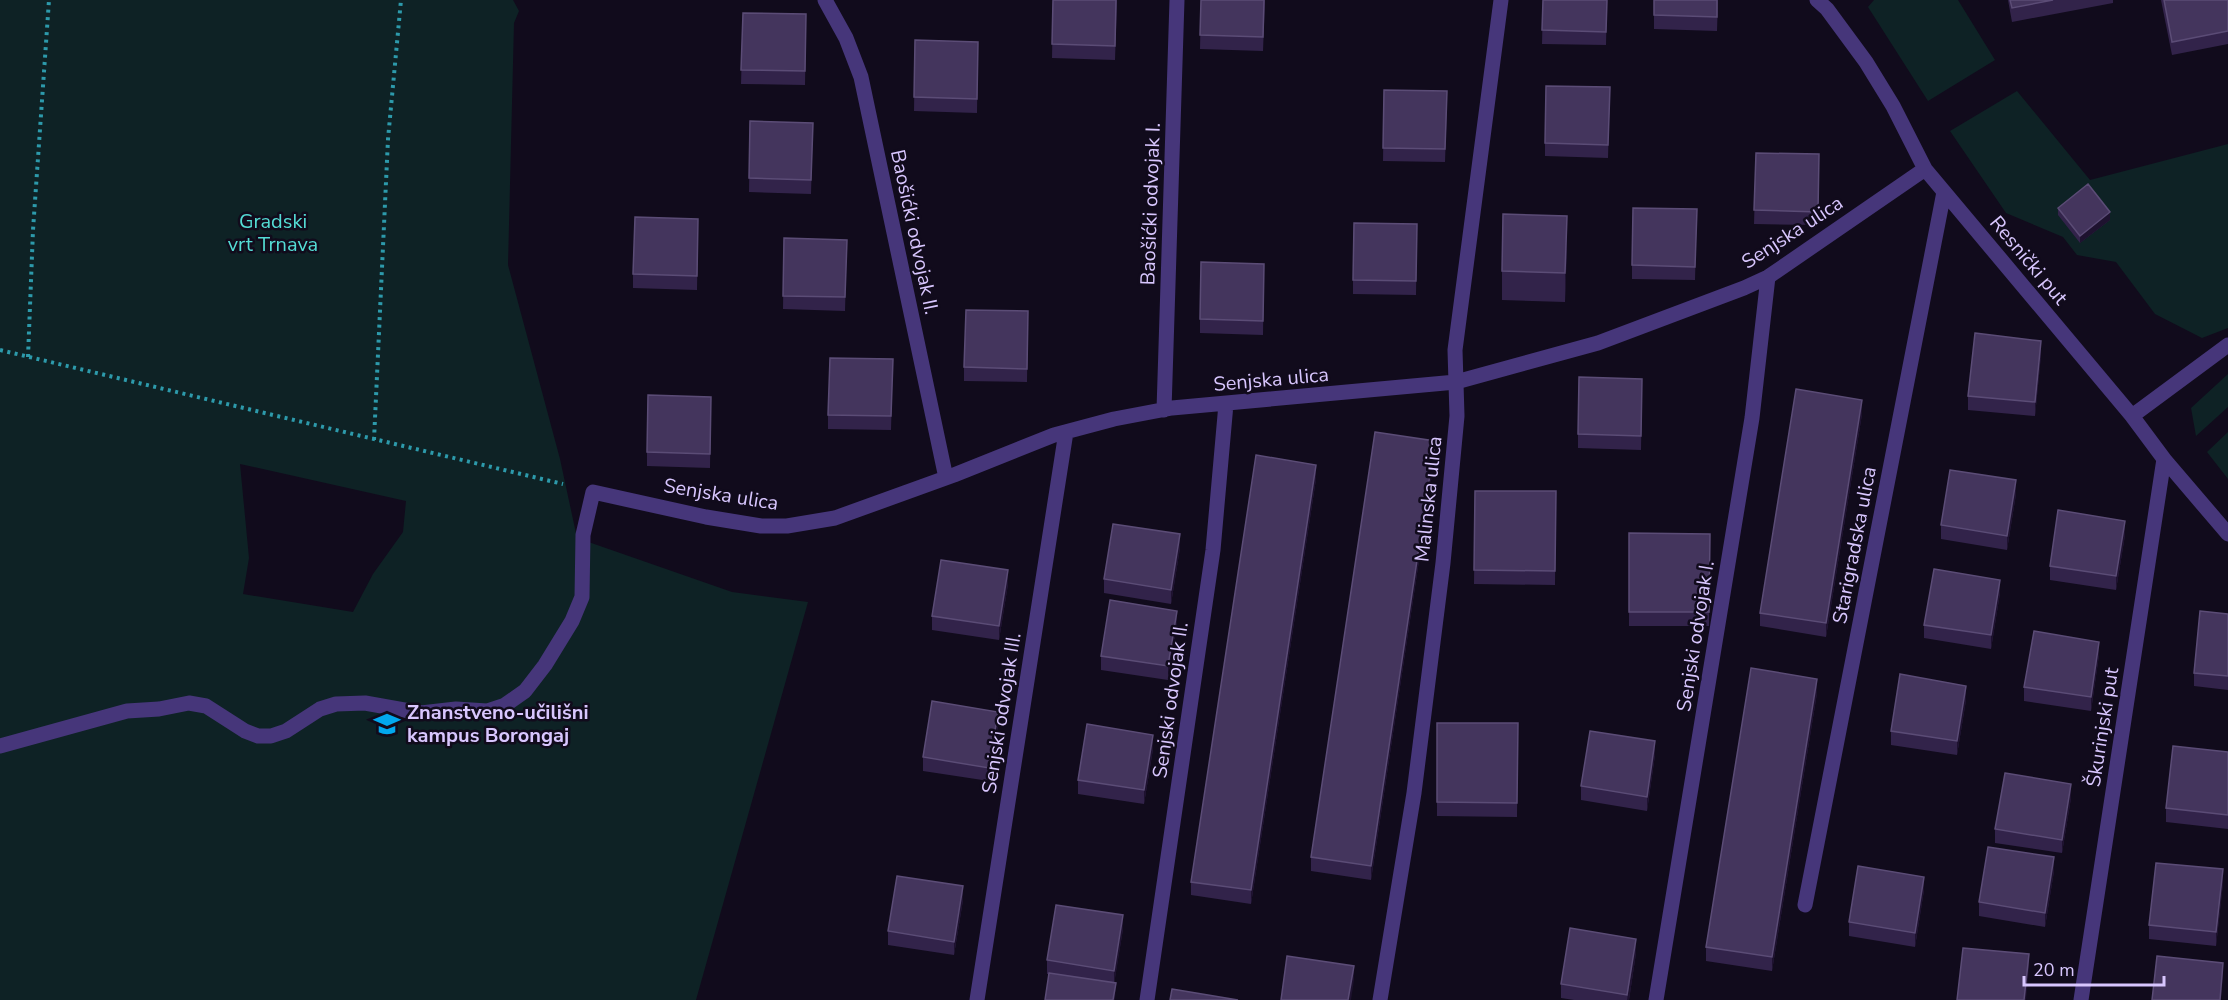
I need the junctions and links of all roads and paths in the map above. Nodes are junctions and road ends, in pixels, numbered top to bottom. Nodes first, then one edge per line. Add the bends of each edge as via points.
1 (49, 0) edge
2 (401, 0) edge
3 (825, 0) edge
4 (1177, 0) edge
5 (1501, 0) edge
6 (1828, 3) edge
7 (1924, 169) junction
8 (1944, 192) junction
9 (1768, 277) junction
10 (2228, 345) edge
11 (0, 350) edge
12 (28, 357) junction
13 (1456, 382) junction
14 (1226, 404) junction
15 (1164, 410) junction
16 (2132, 416) junction
17 (1066, 432) junction
18 (374, 440) junction
19 (2164, 459) junction
20 (946, 478) junction
21 (593, 492) junction
22 (2228, 534) edge
23 (0, 746) edge
24 (1805, 905) dead end
25 (977, 1000) edge
26 (1147, 1000) edge
27 (1380, 1000) edge
28 (1656, 1000) edge
29 (2081, 1000) edge

1 - 12 path
2 - 18 path via 388,139
3 - 20 street, Baošićki odvojak II. via 861,76
4 - 15 street, Baošićki odvojak I.
5 - 13 street, Malinska ulica via 1455,350
6 - 7 street, Resnički put via 1893,106
7 - 8 street, Resnički put
7 - 9 street, Senjska ulica
8 - 16 street, Resnički put
8 - 24 street, Starigradska ulica
9 - 13 street, Senjska ulica via 1598,343
9 - 28 street, Senjski odvojak I. via 1752,418
10 - 16 street
11 - 12 path
12 - 18 path
13 - 14 street, Senjska ulica
13 - 27 street, Malinska ulica via 1457,416 1444,552 1416,782
14 - 15 street, Senjska ulica
14 - 26 street, Senjski odvojak II. via 1213,550
15 - 17 street, Senjska ulica
16 - 19 street, Resnički put
17 - 20 street, Senjska ulica
17 - 25 street, Senjski odvojak III.
18 - 21 path
19 - 22 street, Resnički put
19 - 29 street, Škurinjski put
20 - 21 street, Senjska ulica via 835,518 787,526 706,517
21 - 23 street via 583,535 582,597 573,621 525,691 505,705 487,711 421,713 365,703 336,704 320,709 286,731 265,736 245,731 206,706 189,703 127,711

